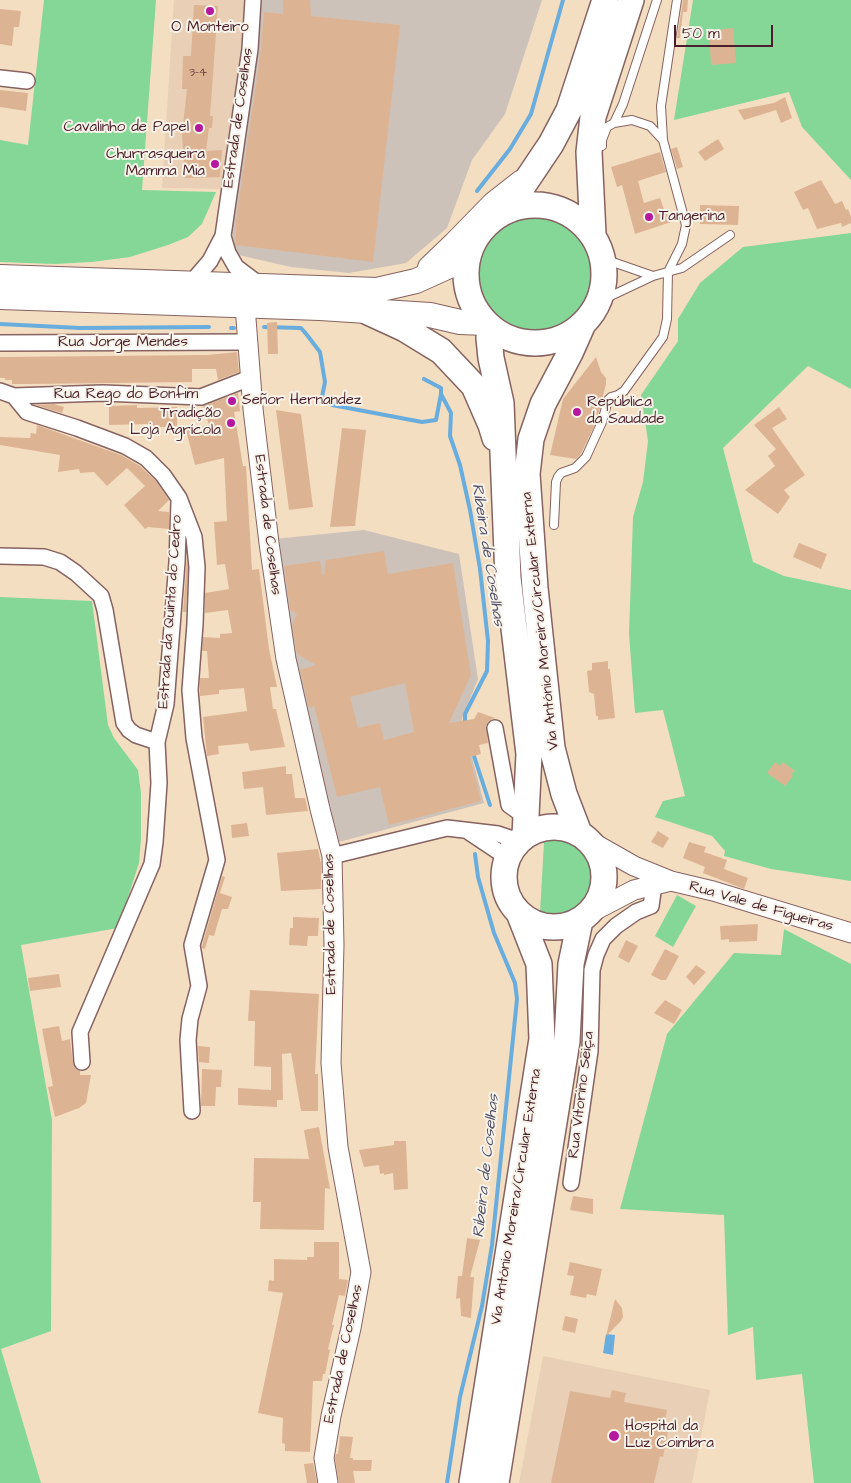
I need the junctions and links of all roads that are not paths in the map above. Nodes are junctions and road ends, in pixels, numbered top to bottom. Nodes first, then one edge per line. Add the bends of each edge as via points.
1 (253, 0) edge
2 (605, 0) edge
3 (630, 0) edge
4 (657, 0) edge
5 (677, 0) edge
6 (0, 78) edge
7 (26, 81) dead end
8 (614, 123) junction
9 (663, 140) junction
10 (602, 150) dead end
11 (531, 176) junction
12 (506, 211) junction
13 (593, 234) junction
14 (730, 235) dead end
15 (223, 236) junction
16 (467, 258) junction
17 (604, 259) junction
18 (668, 272) junction
19 (653, 276) junction
20 (0, 277) edge
21 (416, 281) junction
22 (191, 282) junction
23 (260, 286) junction
24 (0, 297) edge
25 (600, 301) junction
26 (245, 306) junction
27 (368, 312) junction
28 (488, 325) junction
29 (582, 326) junction
30 (247, 342) junction
31 (0, 344) edge
32 (250, 378) junction
33 (7, 393) edge
34 (504, 472) junction
35 (179, 498) junction
36 (554, 525) dead end
37 (0, 556) edge
38 (495, 728) dead end
39 (157, 742) junction
40 (584, 837) junction
41 (519, 838) junction
42 (332, 856) junction
43 (662, 883) junction
44 (519, 913) junction
45 (585, 917) junction
46 (851, 933) edge
47 (82, 1062) dead end
48 (192, 1112) dead end
49 (571, 1183) dead end
50 (328, 1483) edge
51 (472, 1483) edge
52 (496, 1483) edge

1 - 15 street, Estrada de Coselhas via 250,49
2 - 11 highway via 569,110
3 - 13 highway via 594,116 589,152 595,188
4 - 8 lane
5 - 9 lane via 661,106
6 - 7 street
8 - 9 lane via 632,120 650,126
8 - 10 lane via 607,127
9 - 18 lane via 686,225 682,244
11 - 12 highway
11 - 21 main road via 494,204
12 - 13 highway via 530,204 554,206 576,217
12 - 16 highway via 488,222 475,238
13 - 17 highway
14 - 18 lane via 682,268
15 - 22 street, Estrada de Coselhas via 210,261
15 - 23 street, Estrada de Coselhas via 236,267
16 - 21 main road
16 - 28 highway via 468,292 475,309
17 - 19 lane
17 - 25 highway via 605,280
18 - 19 lane
18 - 36 lane via 667,319 663,337 624,391 608,400 586,457 575,468 558,477
19 - 25 lane
20 - 22 main road
21 - 23 main road via 377,290
22 - 23 main road
24 - 26 main road
25 - 29 highway
26 - 27 main road
26 - 30 street, Estrada de Coselhas
27 - 28 main road via 430,315
27 - 34 highway via 441,351 474,386 491,425
28 - 29 highway via 512,340 536,344 561,339
28 - 34 highway, Via António Moreira/Circular Externa via 501,403
29 - 40 highway, Via António Moreira/Circular Externa via 543,404 531,439 527,474 534,588 552,748 564,794
30 - 31 street, Rua Jorge Mendes
30 - 32 street, Estrada de Coselhas
32 - 33 street, Rua Rego do Bonfim via 201,397
32 - 42 street, Estrada de Coselhas via 268,543 286,659
33 - 35 street via 27,412 125,446 146,458
34 - 41 highway, Via António Moreira/Circular Externa via 508,578 529,754
35 - 39 street, Estrada da Quinta do Cedro via 166,704
35 - 48 street via 194,537 197,560 190,690 194,738 217,860 192,945 199,986 188,1040
37 - 39 street via 44,557 60,562 76,572 101,596 124,723 136,735
38 - 41 street via 509,805
39 - 47 street, Estrada da Quinta do Cedro via 159,783 152,864 80,1032
40 - 41 highway via 566,828 551,827
40 - 43 street, Rua Vale de Figueiras
40 - 45 highway, Via António Moreira/Circular Externa via 599,854 604,869 604,885 599,900
41 - 42 street via 447,828
41 - 44 highway, Via António Moreira/Circular Externa via 504,872 510,901
42 - 50 street, Estrada de Coselhas via 331,1063 338,1147 361,1272 324,1458
43 - 45 street, Rua Vale de Figueiras via 634,890
43 - 46 street, Rua Vale de Figueiras via 713,891
43 - 49 street, Rua Vitorino Seiça via 651,906 616,926 602,939 596,955 592,970 590,1050
44 - 45 highway via 548,927 564,927
44 - 51 highway, Via António Moreira/Circular Externa via 539,964 542,1039
45 - 52 highway, Via António Moreira/Circular Externa via 571,964 567,1041

